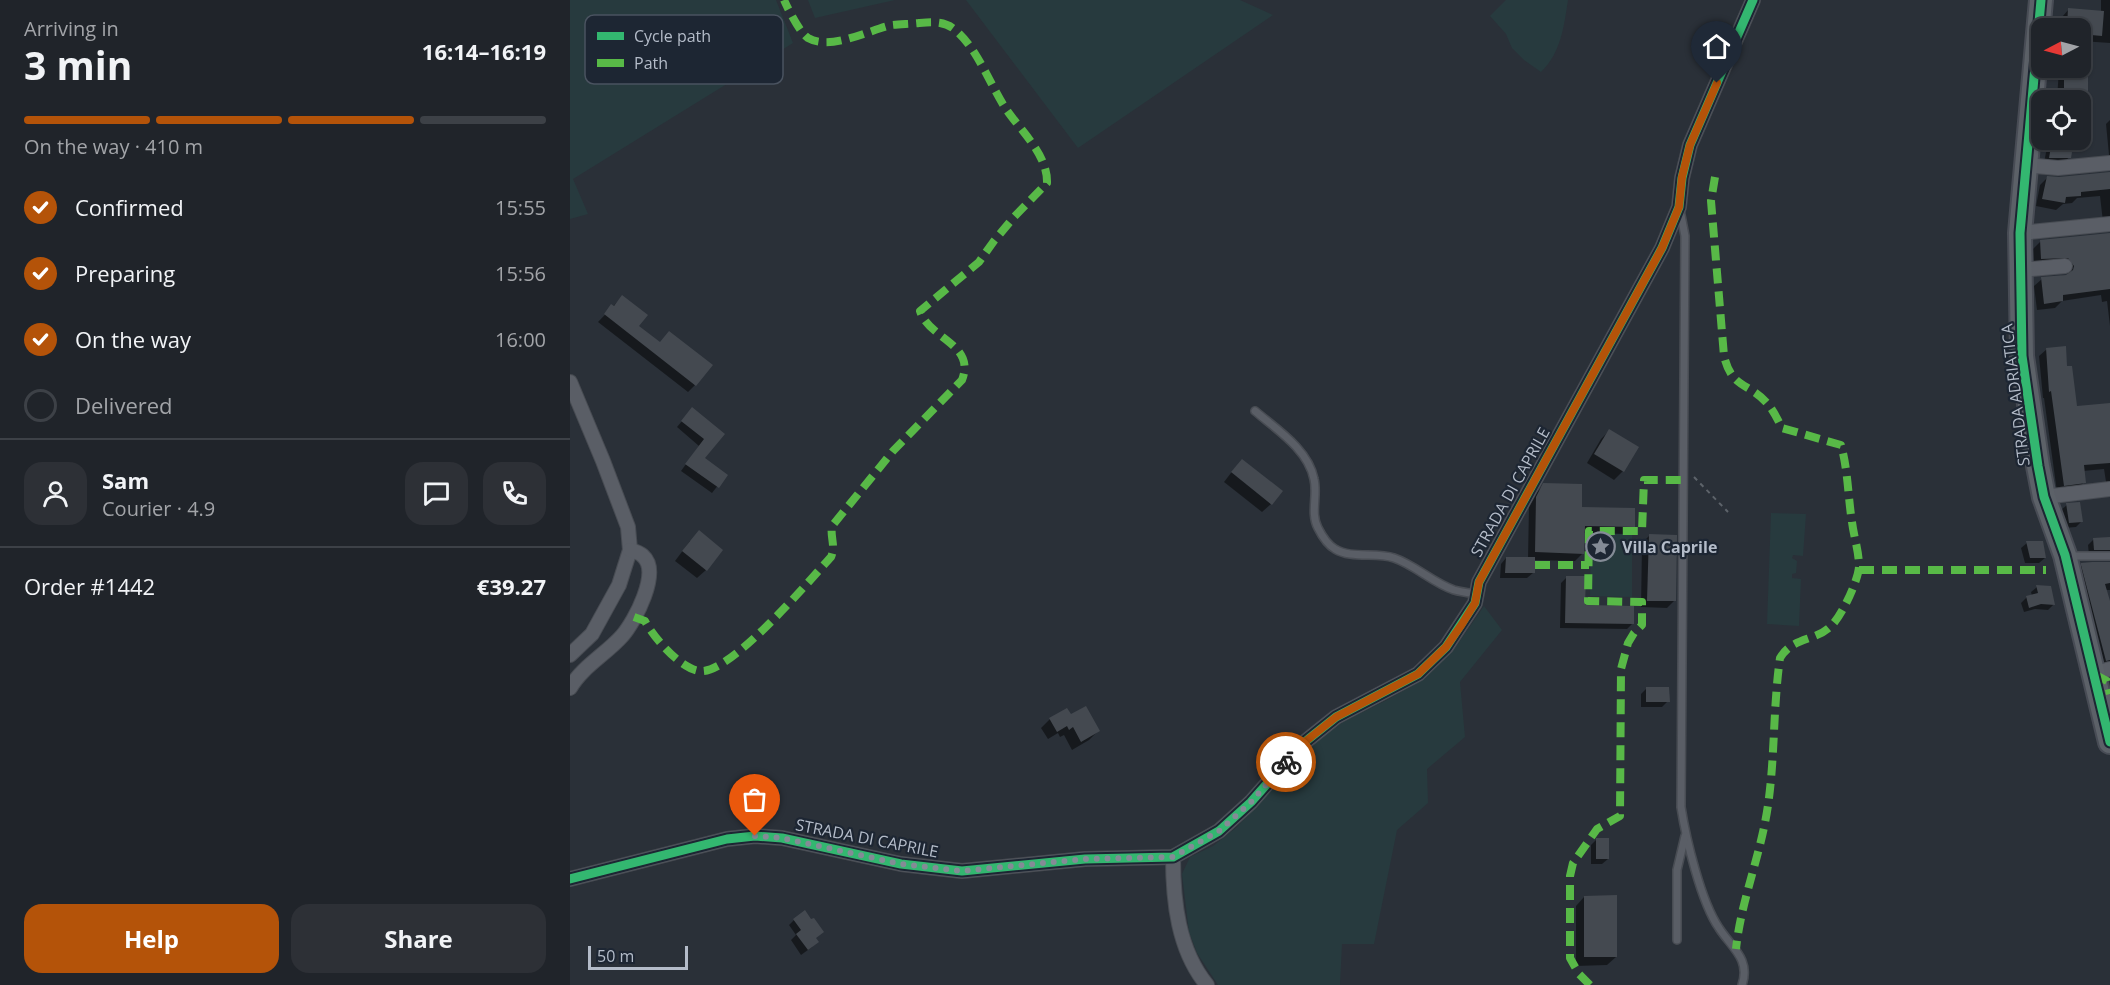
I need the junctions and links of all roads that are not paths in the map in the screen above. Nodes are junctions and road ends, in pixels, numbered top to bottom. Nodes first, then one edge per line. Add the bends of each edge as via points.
1 (1754, 0) edge
2 (2041, 0) edge
3 (2110, 163) edge
4 (2025, 165) junction
5 (1679, 207) junction
6 (2110, 224) edge
7 (2020, 233) junction
8 (2065, 266) dead end
9 (2019, 270) junction
10 (570, 382) edge
11 (1255, 411) dead end
12 (2110, 489) edge
13 (2044, 497) junction
14 (630, 550) junction
15 (2065, 555) junction
16 (2110, 556) edge
17 (1477, 594) junction
18 (570, 655) edge
19 (2102, 671) edge
20 (570, 688) edge
21 (2110, 742) edge
22 (1685, 833) junction
23 (1173, 857) junction
24 (570, 879) edge
25 (1677, 940) dead end
26 (1208, 985) edge
27 (1742, 985) edge

1 - 5 street, STRADA DI CAPRILE via 1690,145
2 - 4 main road, STRADA ADRIATICA
3 - 4 street via 2058,168
4 - 7 main road, STRADA ADRIATICA
5 - 17 street, STRADA DI CAPRILE via 1662,248 1479,582
5 - 22 lane via 1685,236 1681,807
6 - 7 street
7 - 9 main road, STRADA ADRIATICA
8 - 9 street
9 - 13 main road, STRADA ADRIATICA via 2022,356
10 - 14 street via 628,527
11 - 17 lane via 1306,459 1314,479 1316,526 1336,550 1395,558 1454,590
12 - 13 street
13 - 15 main road, STRADA ADRIATICA
14 - 18 street via 620,585 592,634
14 - 20 street via 643,555 650,566 642,602 622,636
15 - 16 lane
15 - 19 main road, STRADA ADRIATICA
17 - 23 street, STRADA DI CAPRILE via 1446,647 1418,674 1336,717 1301,745 1251,802 1219,831
19 - 21 main road, STRADA ADRIATICA
22 - 25 lane via 1677,870
22 - 27 lane via 1718,927 1744,963
23 - 24 street, STRADA DI CAPRILE via 1085,859 962,871 901,864 782,838 755,836 727,839
23 - 26 street via 1173,889 1185,945

